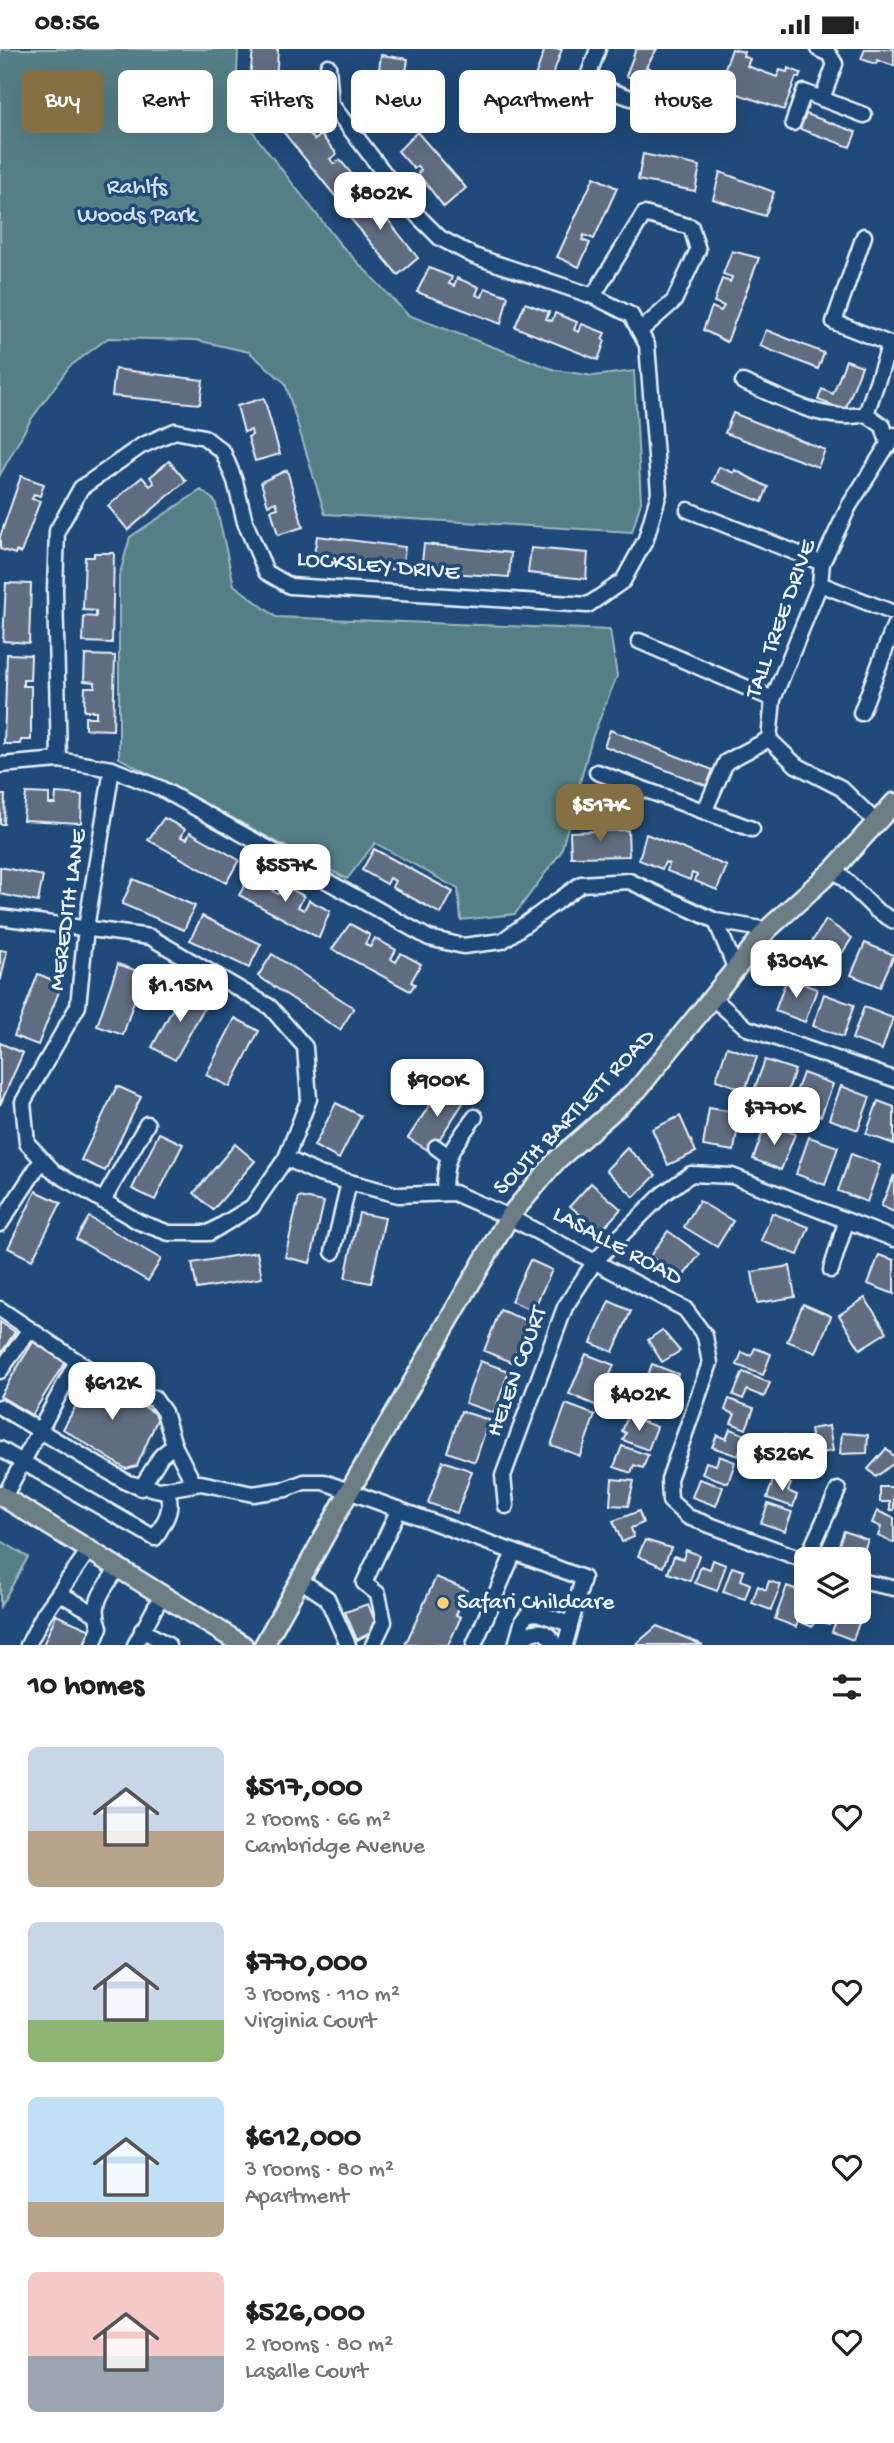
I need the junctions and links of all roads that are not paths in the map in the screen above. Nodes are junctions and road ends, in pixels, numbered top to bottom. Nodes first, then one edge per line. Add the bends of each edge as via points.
1 (598, 49) edge
2 (818, 49) edge
3 (328, 66) dead end
4 (630, 98) edge
5 (822, 99) junction
6 (864, 115) dead end
7 (793, 123) dead end
8 (864, 236) dead end
9 (593, 296) junction
10 (640, 331) junction
11 (892, 343) edge
12 (743, 382) dead end
13 (866, 414) junction
14 (892, 443) edge
15 (688, 510) dead end
16 (822, 563) junction
17 (820, 584) junction
18 (894, 613) edge
19 (894, 626) edge
20 (639, 641) dead end
21 (773, 699) junction
22 (861, 713) dead end
23 (769, 739) junction
24 (59, 760) junction
25 (0, 765) edge
26 (113, 769) junction
27 (597, 772) dead end
28 (894, 803) edge
29 (705, 810) junction
30 (876, 822) junction
31 (752, 829) dead end
32 (834, 869) junction
33 (0, 917) edge
34 (716, 921) junction
35 (894, 921) edge
36 (86, 928) junction
37 (767, 930) junction
38 (736, 970) junction
39 (713, 998) junction
40 (894, 1079) edge
41 (466, 1121) dead end
42 (147, 1124) dead end
43 (286, 1158) junction
44 (42, 1160) junction
45 (349, 1182) junction
46 (444, 1193) junction
47 (103, 1201) junction
48 (509, 1217) junction
49 (846, 1222) junction
50 (0, 1224) edge
51 (894, 1239) edge
52 (334, 1252) dead end
53 (595, 1261) junction
54 (831, 1270) dead end
55 (0, 1309) edge
56 (30, 1329) junction
57 (77, 1361) junction
58 (0, 1371) edge
59 (100, 1377) dead end
60 (113, 1387) dead end
61 (0, 1408) edge
62 (40, 1432) junction
63 (174, 1445) junction
64 (0, 1450) edge
65 (23, 1463) junction
66 (194, 1483) junction
67 (141, 1487) junction
68 (166, 1490) junction
69 (350, 1490) junction
70 (838, 1490) dead end
71 (2, 1496) edge
72 (506, 1506) dead end
73 (399, 1509) junction
74 (812, 1547) edge
75 (89, 1550) junction
76 (514, 1552) junction
77 (794, 1556) edge
78 (118, 1568) junction
79 (300, 1580) junction
80 (871, 1583) edge
81 (894, 1588) edge
82 (59, 1593) junction
83 (162, 1595) junction
84 (94, 1613) junction
85 (570, 1624) junction
86 (142, 1630) junction
87 (27, 1645) edge
88 (93, 1645) edge
89 (135, 1645) edge
90 (168, 1645) edge
91 (243, 1645) edge
92 (264, 1645) edge
93 (348, 1645) edge
94 (373, 1645) edge
95 (474, 1645) edge
96 (519, 1645) edge
97 (549, 1645) edge
98 (555, 1645) edge
99 (565, 1645) edge

1 - 4 street via 586,82
2 - 5 street via 829,54 835,64
3 - 9 street via 331,104 414,212 440,238 474,256
5 - 6 street
5 - 7 street via 804,92
8 - 11 street via 834,321
9 - 10 street via 631,315
9 - 10 street via 644,214 691,227 698,250 674,301
10 - 24 street, LOCKSLEY DRIVE via 647,345 659,493 646,539 623,581 588,605 290,586 266,572 223,452 204,437 175,431 141,446 81,488 57,531
11 - 13 street
12 - 13 street via 823,415 847,419
13 - 14 street via 883,426
14 - 16 street, TALL TREE DRIVE via 849,506
15 - 16 street
16 - 17 street, TALL TREE DRIVE
17 - 18 street
17 - 21 street, TALL TREE DRIVE
19 - 22 street
20 - 21 street
21 - 23 street, TALL TREE DRIVE
23 - 29 street via 726,762
23 - 30 street, TALL TREE DRIVE via 796,765 841,788
24 - 25 street
24 - 26 street
26 - 34 street via 160,788 429,938 463,946 502,941 581,884 629,881
26 - 36 street, MEREDITH LANE
27 - 29 street
28 - 30 main road, SOUTH BARTLETT ROAD
29 - 31 street
30 - 32 main road, SOUTH BARTLETT ROAD
32 - 35 street
32 - 37 main road, SOUTH BARTLETT ROAD
33 - 36 street, MEREDITH LANE
34 - 37 street
34 - 38 street
36 - 43 street, MEREDITH LANE via 150,937 270,1007 304,1047 309,1099
36 - 44 street, MEREDITH LANE via 78,1006 23,1102 26,1143
37 - 38 main road, SOUTH BARTLETT ROAD
38 - 39 main road, SOUTH BARTLETT ROAD
39 - 40 street via 747,1028
39 - 48 main road, SOUTH BARTLETT ROAD via 638,1089 556,1160
41 - 46 street via 442,1152
42 - 47 street
43 - 45 street, LASALLE ROAD via 318,1174
43 - 47 street, MEREDITH LANE via 252,1207 209,1233 169,1233
44 - 47 street, MEREDITH LANE
44 - 50 street
45 - 46 street, LASALLE ROAD via 398,1195
45 - 52 street
46 - 48 street, LASALLE ROAD
48 - 53 street, LASALLE ROAD
48 - 69 main road, SOUTH BARTLETT ROAD
49 - 51 street, HELEN COURT
49 - 53 street, HELEN COURT via 732,1176 691,1174 663,1194
49 - 54 street
53 - 72 street, HELEN COURT via 565,1307 503,1476
53 - 77 street, LASALLE ROAD via 685,1309 705,1336 710,1363 669,1479 670,1501 688,1517
55 - 56 street
56 - 57 street
56 - 58 street
57 - 59 street
57 - 62 street
60 - 63 street via 133,1397 154,1398 164,1412
61 - 62 street
62 - 65 street
62 - 67 street
63 - 66 street
63 - 67 street
64 - 65 street
65 - 68 street via 155,1538 170,1511
65 - 71 street
66 - 68 street
66 - 69 street via 253,1494 304,1482
67 - 68 street
69 - 73 street
69 - 79 main road, SOUTH BARTLETT ROAD
70 - 74 street
71 - 75 main road
73 - 76 street
73 - 94 street via 364,1583 378,1594 384,1622
75 - 78 main road
75 - 82 street
76 - 85 street via 583,1578
76 - 95 street
78 - 83 main road
78 - 84 street via 95,1603
79 - 92 main road, SOUTH BARTLETT ROAD
79 - 93 street via 327,1598
80 - 81 street
82 - 84 street
82 - 87 street
83 - 86 street
83 - 91 main road
84 - 88 street via 100,1627
85 - 96 street via 528,1614
85 - 99 street
86 - 89 street
86 - 90 street
96 - 97 street
96 - 98 street via 537,1630 545,1632

